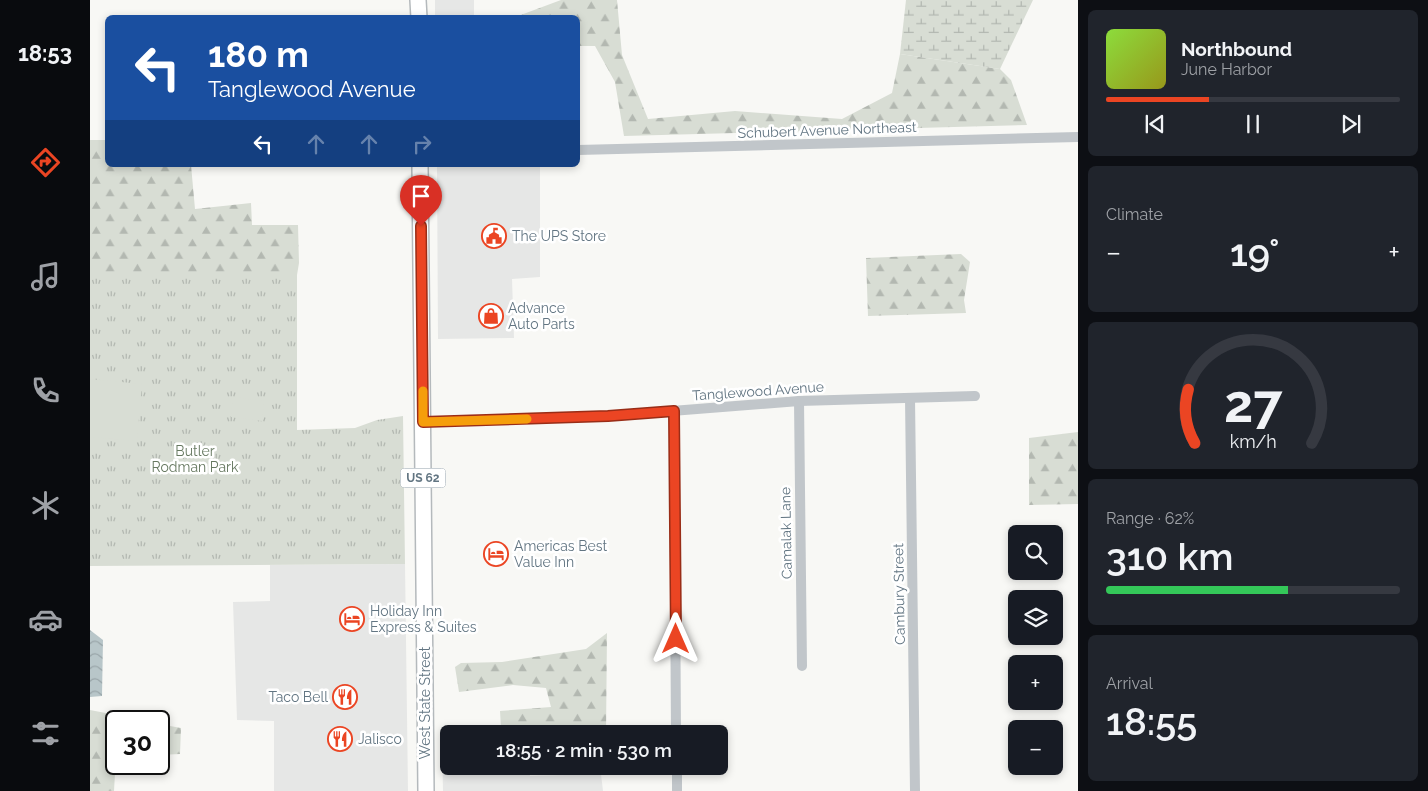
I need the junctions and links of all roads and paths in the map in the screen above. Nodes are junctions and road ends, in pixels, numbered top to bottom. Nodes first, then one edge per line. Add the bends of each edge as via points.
1 (418, 0) edge
2 (418, 15) edge
3 (1078, 136) edge
4 (580, 150) edge
5 (420, 167) edge
6 (975, 396) dead end
7 (910, 398) junction
8 (799, 401) junction
9 (674, 411) junction
10 (423, 422) junction
11 (802, 666) dead end
12 (676, 725) edge
13 (677, 775) edge
14 (426, 791) edge
15 (677, 791) edge
16 (915, 791) edge

1 - 2 highway
3 - 4 street, Schubert Avenue Northeast
5 - 10 highway, West State Street / US 62
6 - 7 street, Tanglewood Avenue
7 - 8 street, Tanglewood Avenue
7 - 16 street, Cambury Street
8 - 9 street, Tanglewood Avenue
8 - 11 street, Camalak Lane
9 - 10 street, Tanglewood Avenue
9 - 12 street
10 - 14 highway, West State Street / US 62
13 - 15 street

